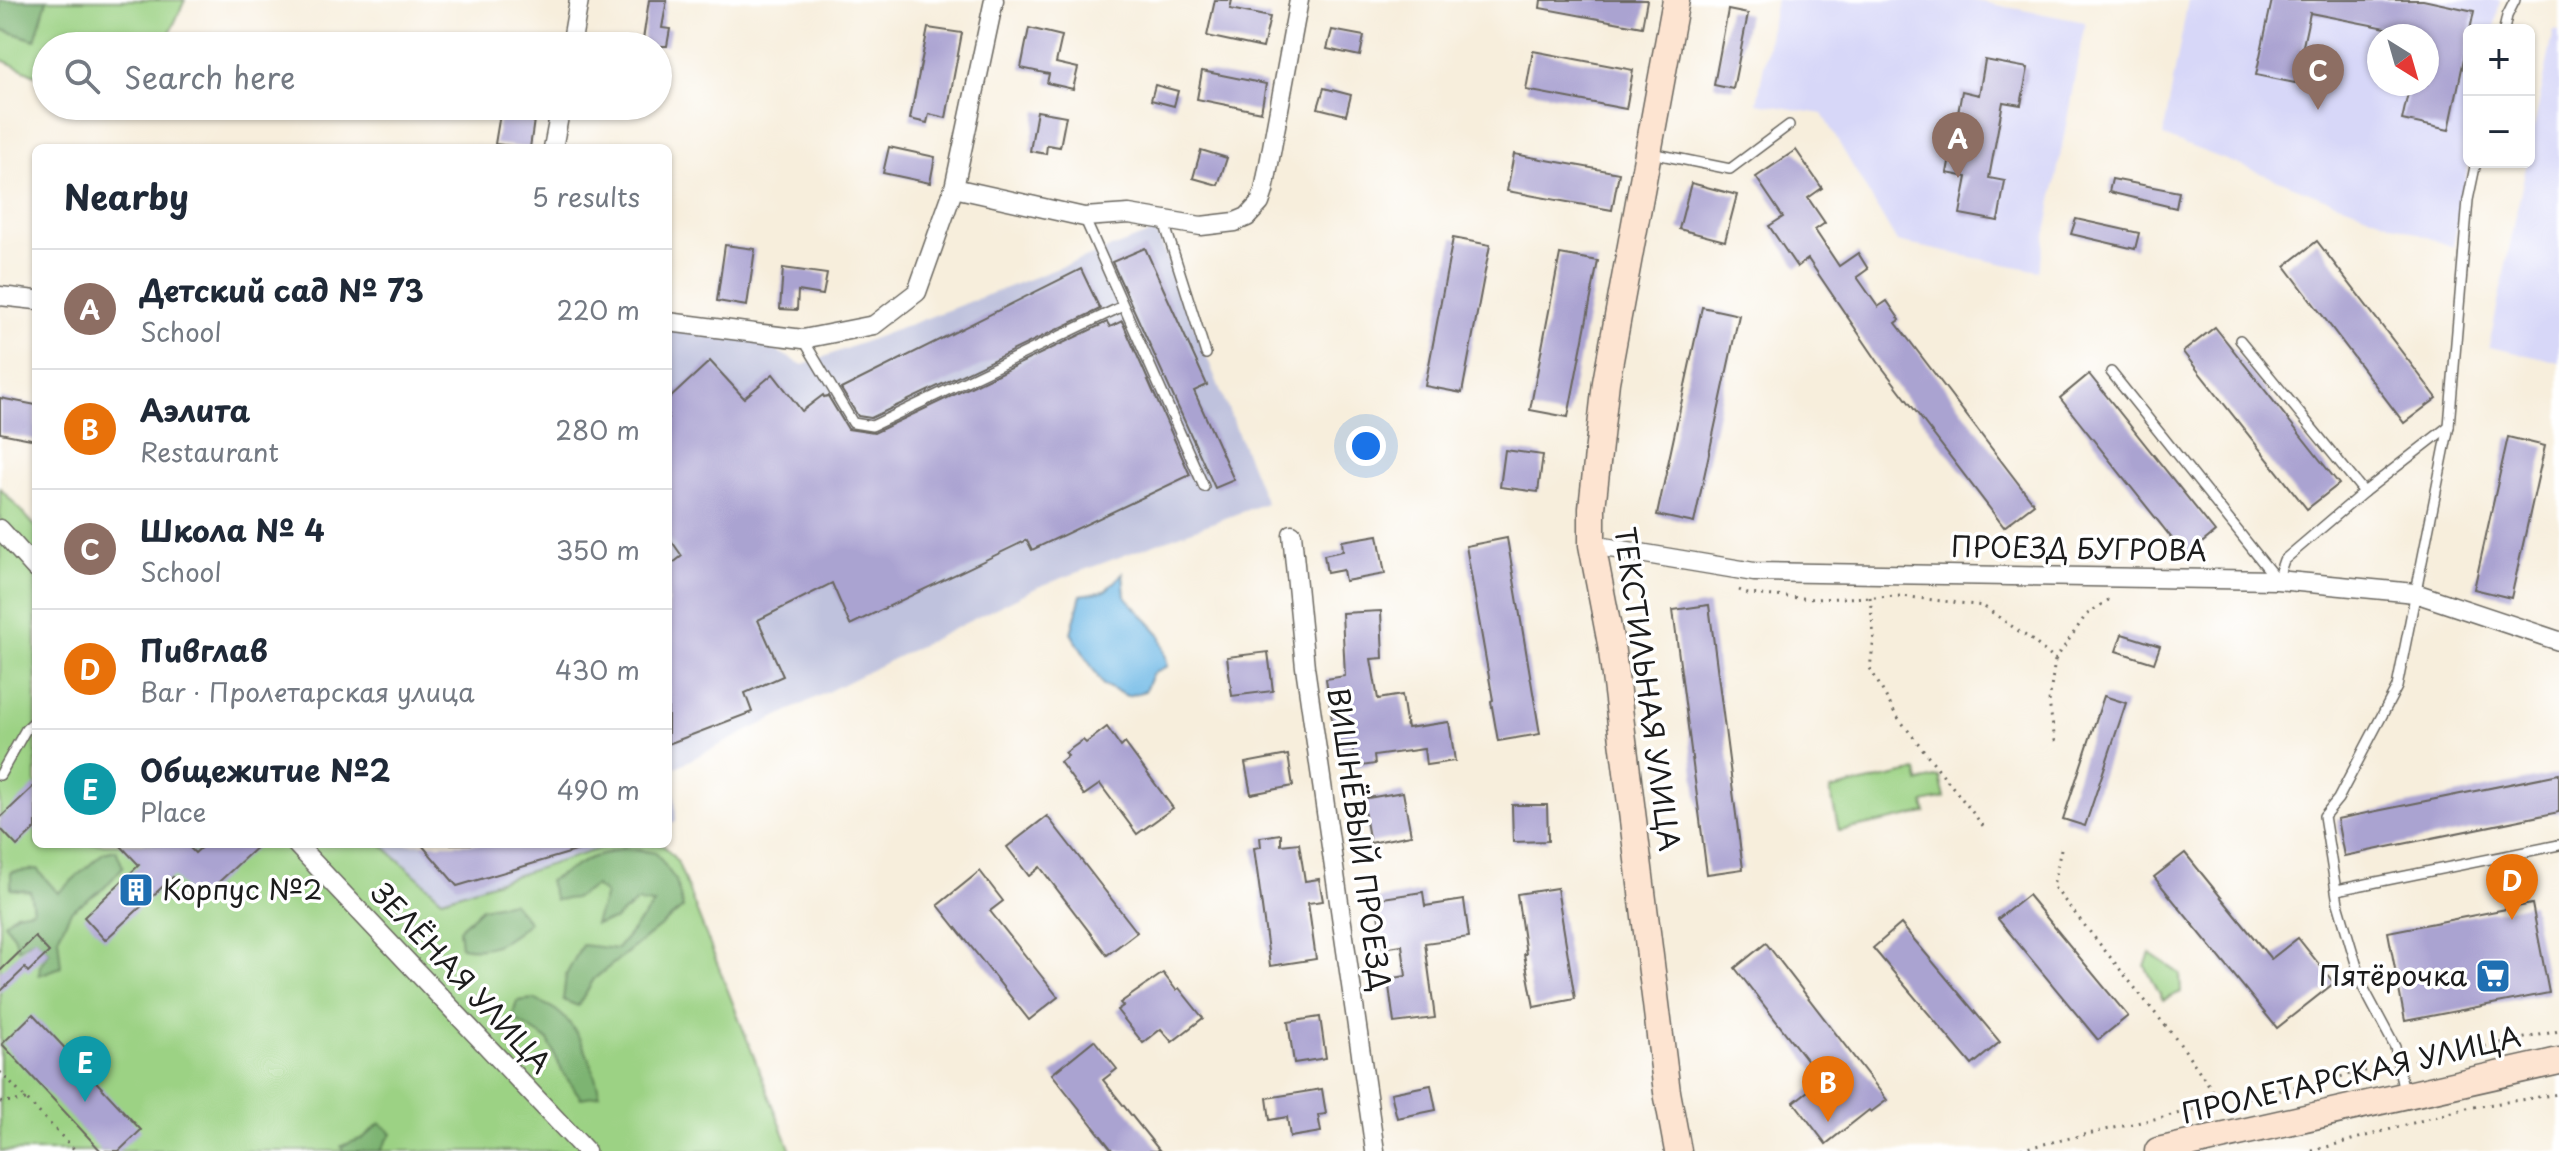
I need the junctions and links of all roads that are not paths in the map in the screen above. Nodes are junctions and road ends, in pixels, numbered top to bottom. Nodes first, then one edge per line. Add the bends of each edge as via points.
1 (579, 0) edge
2 (994, 0) edge
3 (1299, 0) edge
4 (1676, 0) edge
5 (2515, 0) edge
6 (2505, 24) edge
7 (573, 32) edge
8 (558, 120) edge
9 (1789, 125) dead end
10 (554, 144) edge
11 (1647, 152) junction
12 (2475, 168) edge
13 (954, 188) junction
14 (1084, 217) junction
15 (1163, 219) junction
16 (0, 296) edge
17 (32, 300) edge
18 (1123, 306) junction
19 (672, 323) edge
20 (803, 339) junction
21 (2240, 340) dead end
22 (1206, 354) dead end
23 (2111, 372) dead end
24 (2449, 426) junction
25 (1204, 487) dead end
26 (2364, 492) junction
27 (1292, 534) dead end
28 (3, 540) edge
29 (1592, 545) junction
30 (32, 565) edge
31 (2277, 580) junction
32 (2415, 593) junction
33 (2559, 641) edge
34 (32, 724) edge
35 (0, 775) edge
36 (2559, 845) edge
37 (300, 848) edge
38 (2337, 890) junction
39 (2559, 1061) edge
40 (2404, 1095) junction
41 (581, 1149) edge
42 (1375, 1151) edge
43 (1678, 1151) edge
44 (2158, 1151) edge

1 - 7 street
2 - 13 street
3 - 15 street via 1260,203 1235,222 1201,226
4 - 11 street, ТЕКСТИЛЬНАЯ УЛИЦА
5 - 6 lane
8 - 10 street
9 - 11 lane via 1730,169
11 - 29 street, ТЕКСТИЛЬНАЯ УЛИЦА via 1606,382
12 - 24 lane
13 - 14 street
13 - 20 street via 917,292 874,325
14 - 15 street via 1129,214
14 - 18 lane
15 - 22 lane
16 - 17 street
18 - 20 lane via 872,426 853,423
18 - 25 lane
19 - 20 street
21 - 26 lane
23 - 31 lane
24 - 26 lane
24 - 32 lane
26 - 31 lane via 2284,560
27 - 42 street, ВИШНЁВЫЙ ПРОЕЗД via 1305,667
28 - 30 street
29 - 31 street, ПРОЕЗД БУГРОВА via 1754,572
29 - 43 street, ТЕКСТИЛЬНАЯ УЛИЦА via 1611,644
31 - 32 street, ПРОЕЗД БУГРОВА
32 - 33 street, ПРОЕЗД БУГРОВА
32 - 38 lane via 2397,687 2324,816
34 - 35 lane
36 - 38 lane
37 - 41 street, ЗЕЛЁНАЯ УЛИЦА
38 - 40 lane via 2363,987 2395,1047
39 - 40 street, ПРОЛЕТАРСКАЯ УЛИЦА
40 - 44 street, ПРОЛЕТАРСКАЯ УЛИЦА

